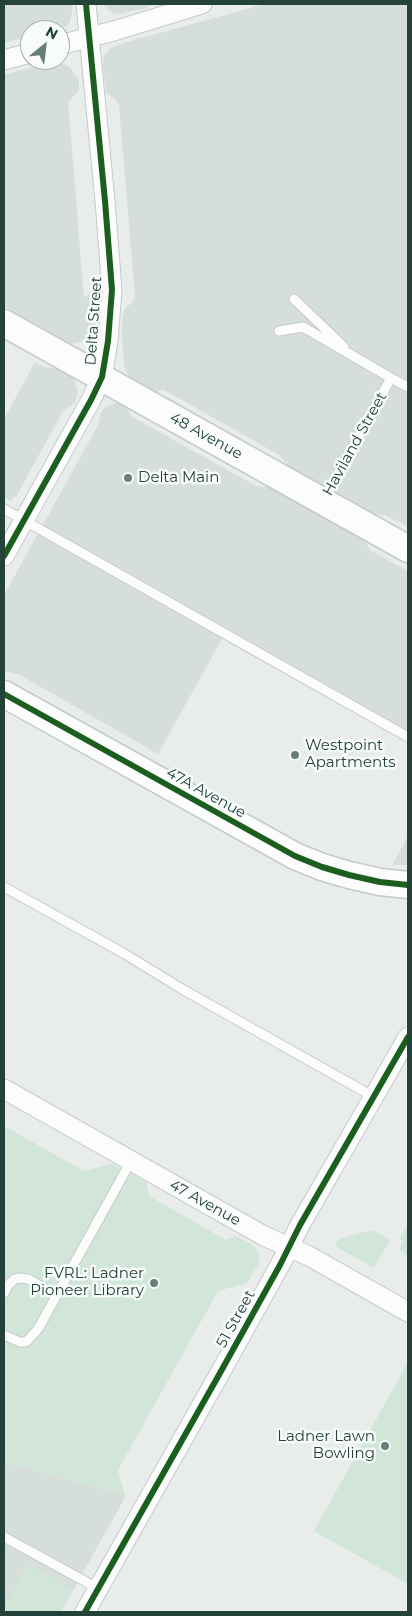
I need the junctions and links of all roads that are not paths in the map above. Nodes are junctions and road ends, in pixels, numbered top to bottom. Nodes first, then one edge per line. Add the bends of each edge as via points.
1 (86, 4) edge
2 (202, 4) edge
3 (89, 37) junction
4 (70, 42) edge
5 (20, 56) edge
6 (4, 60) edge
7 (294, 299) dead end
8 (4, 323) edge
9 (279, 331) dead end
10 (353, 356) junction
11 (102, 377) junction
12 (391, 378) junction
13 (408, 387) edge
14 (323, 502) junction
15 (4, 509) edge
16 (24, 520) junction
17 (408, 549) edge
18 (4, 556) edge
19 (4, 694) edge
20 (408, 736) edge
21 (408, 885) edge
22 (4, 887) edge
23 (408, 1037) edge
24 (4, 1089) edge
25 (374, 1097) junction
26 (131, 1161) junction
27 (289, 1247) junction
28 (4, 1294) edge
29 (56, 1295) junction
30 (408, 1312) edge
31 (4, 1335) edge
32 (4, 1537) edge
33 (99, 1589) junction
34 (85, 1612) edge

1 - 3 street, Delta Street
2 - 3 street
3 - 4 street
3 - 11 street, Delta Street via 112,290
5 - 6 street
7 - 10 lane
8 - 11 street, 48 Avenue
9 - 10 lane via 303,328
10 - 12 lane
11 - 14 street, 48 Avenue
11 - 16 street, Delta Street
12 - 13 lane, Haviland Street
12 - 14 lane, Haviland Street
14 - 17 street, 48 Avenue
15 - 16 lane
16 - 18 street, Delta Street
16 - 20 lane
19 - 21 street, 47A Avenue via 294,856 349,875
22 - 25 lane
23 - 25 street, 51 Street
24 - 26 street, 47 Avenue
25 - 27 street, 51 Street
26 - 27 street, 47 Avenue
26 - 29 lane
27 - 30 street, 47 Avenue
27 - 33 street, 51 Street
28 - 29 lane via 9,1284 21,1278
29 - 31 lane via 38,1329 26,1342
32 - 33 lane
33 - 34 street, 51 Street

